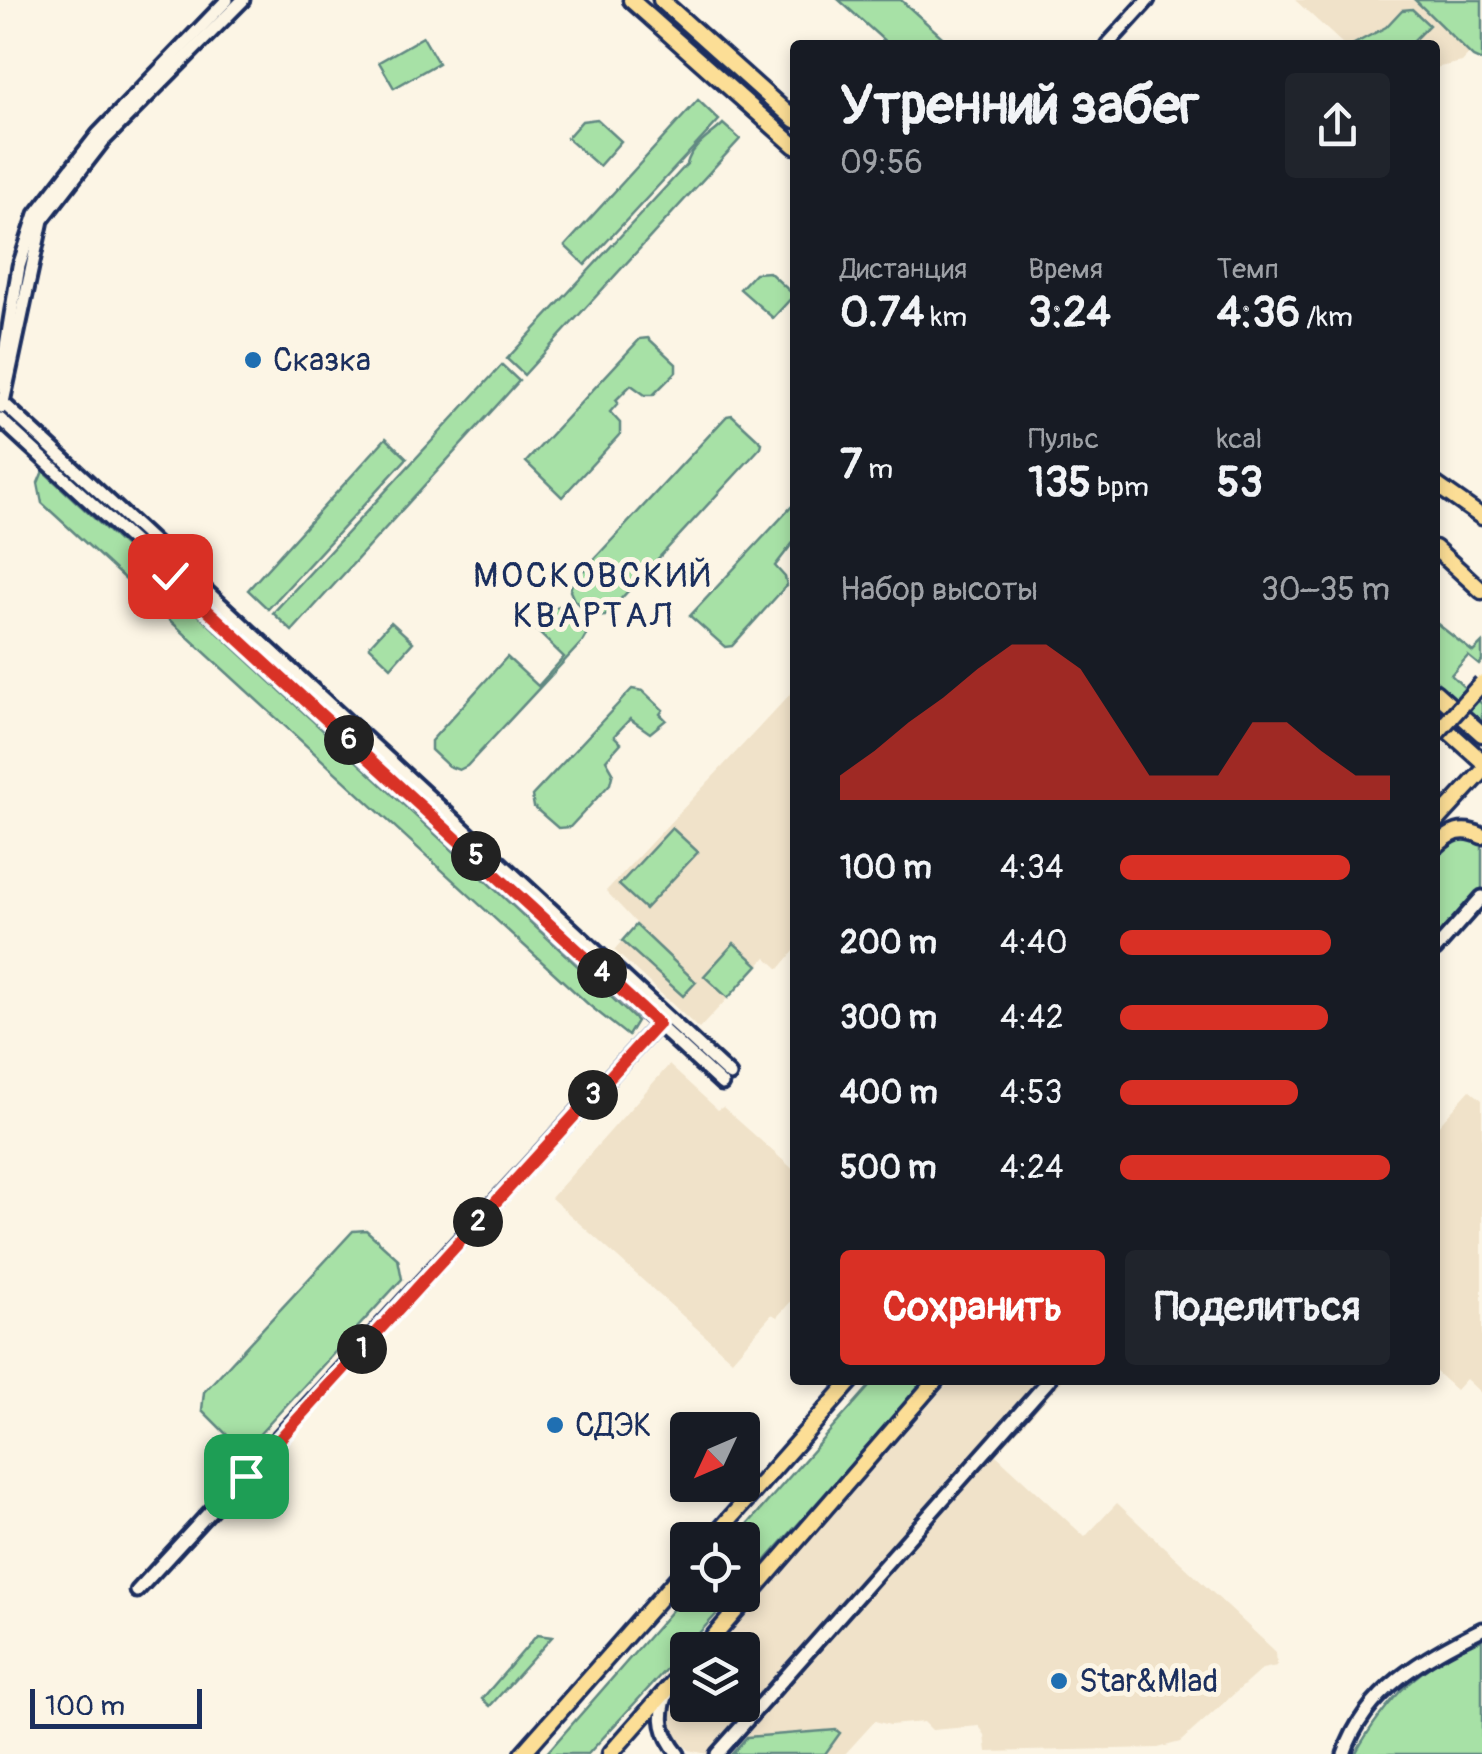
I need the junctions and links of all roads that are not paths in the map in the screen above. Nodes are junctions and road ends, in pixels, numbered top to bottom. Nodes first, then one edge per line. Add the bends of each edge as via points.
1 (243, 0) edge
2 (631, 0) edge
3 (661, 0) edge
4 (1148, 0) edge
5 (226, 4) edge
6 (692, 28) junction
7 (1112, 40) edge
8 (679, 42) junction
9 (754, 83) junction
10 (740, 97) junction
11 (790, 115) edge
12 (790, 142) edge
13 (0, 383) edge
14 (1, 409) edge
15 (1440, 488) edge
16 (1482, 517) edge
17 (1440, 553) edge
18 (1482, 592) edge
19 (1482, 684) edge
20 (1440, 696) edge
21 (1440, 723) edge
22 (1440, 730) edge
23 (1482, 734) edge
24 (1482, 761) edge
25 (1482, 772) edge
26 (1440, 819) edge
27 (1482, 836) edge
28 (1440, 843) edge
29 (1482, 897) edge
30 (1440, 944) edge
31 (658, 1024) junction
32 (848, 1385) edge
33 (932, 1385) edge
34 (1045, 1385) edge
35 (727, 1522) edge
36 (670, 1586) edge
37 (137, 1591) dead end
38 (1482, 1629) edge
39 (718, 1632) edge
40 (670, 1687) edge
41 (670, 1689) edge
42 (522, 1754) edge
43 (610, 1754) edge
44 (678, 1754) edge
45 (717, 1754) edge
46 (1344, 1754) edge

1 - 5 street
2 - 8 main road
3 - 6 main road
4 - 7 street
5 - 13 street via 98,134 36,214 19,266
5 - 14 street via 42,220
6 - 8 main road
6 - 9 main road
8 - 10 main road
9 - 10 main road
9 - 11 main road
10 - 12 main road
14 - 31 street
14 - 31 street via 510,868 726,1080
15 - 16 main road
17 - 18 main road
19 - 22 main road, bridge
20 - 23 main road
21 - 24 main road
25 - 26 main road
27 - 28 main road via 1458,830
29 - 30 street
31 - 37 street
32 - 35 main road
33 - 39 main road
34 - 45 street
36 - 42 main road
38 - 46 street via 1391,1683 1364,1713
40 - 43 main road
41 - 44 street via 661,1720

